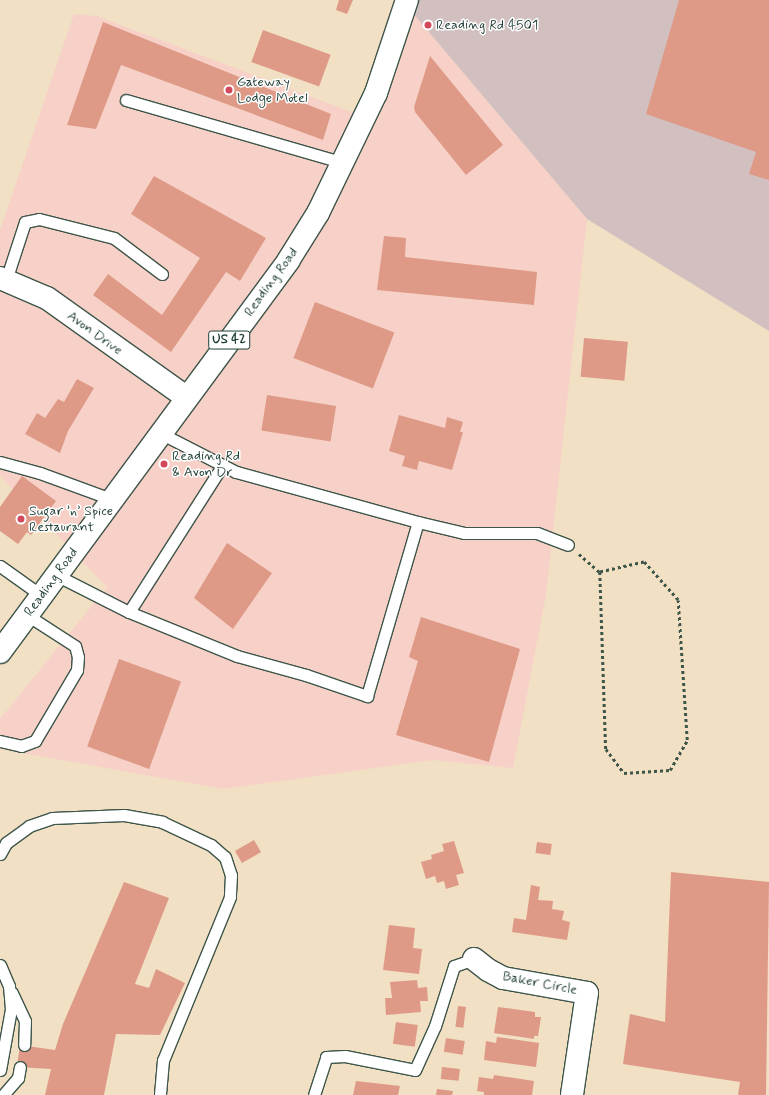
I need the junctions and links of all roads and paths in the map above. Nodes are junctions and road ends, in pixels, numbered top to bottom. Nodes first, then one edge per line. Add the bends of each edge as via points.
1 (407, 0) edge
2 (126, 100) dead end
3 (344, 163) junction
4 (162, 274) dead end
5 (3, 279) edge
6 (186, 397) junction
7 (160, 433) junction
8 (0, 462) edge
9 (222, 466) junction
10 (111, 499) junction
11 (418, 522) junction
12 (568, 545) joint
13 (0, 566) edge
14 (600, 572) junction
15 (56, 575) junction
16 (41, 595) junction
17 (129, 612) junction
18 (27, 614) junction
19 (0, 652) edge
20 (0, 741) edge
21 (0, 854) edge
22 (474, 959) joint
23 (0, 965) edge
24 (9, 986) junction
25 (24, 1045) dead end
26 (20, 1067) dead end
27 (0, 1070) edge
28 (3, 1095) edge
29 (160, 1095) edge
30 (314, 1095) edge
31 (572, 1095) edge

1 - 3 main road, Reading Road / US 42 via 376,93
2 - 3 lane
3 - 6 main road, Reading Road / US 42 via 318,213 288,261
4 - 5 lane via 114,238 39,219 25,222
5 - 6 main road, Avon Drive via 47,298
6 - 7 main road, Reading Road / US 42
7 - 9 lane
7 - 10 main road, Reading Road / US 42
8 - 10 lane via 40,473
9 - 11 lane
9 - 17 lane
10 - 15 main road, Reading Road / US 42
11 - 12 lane via 464,533 537,534
11 - 17 lane via 366,696 306,675 237,656
12 - 14 path
13 - 16 lane
14 - 14 path via 606,749 624,772 670,770 687,740 678,600 644,562
15 - 16 main road, Reading Road / US 42
15 - 17 lane
16 - 18 main road, Reading Road / US 42
18 - 19 main road, Reading Road / US 42
18 - 20 lane via 74,646 78,657 77,670 35,741 21,746
21 - 29 lane via 6,843 29,826 52,818 124,815 162,822 211,845 225,857 231,876 230,897 163,1060
22 - 30 lane via 454,966 435,1026 415,1070 345,1056 326,1057
22 - 31 main road, Baker Circle via 503,978 587,993
23 - 24 lane
24 - 25 lane via 25,1021
24 - 27 lane via 11,1009
26 - 28 lane via 18,1078

